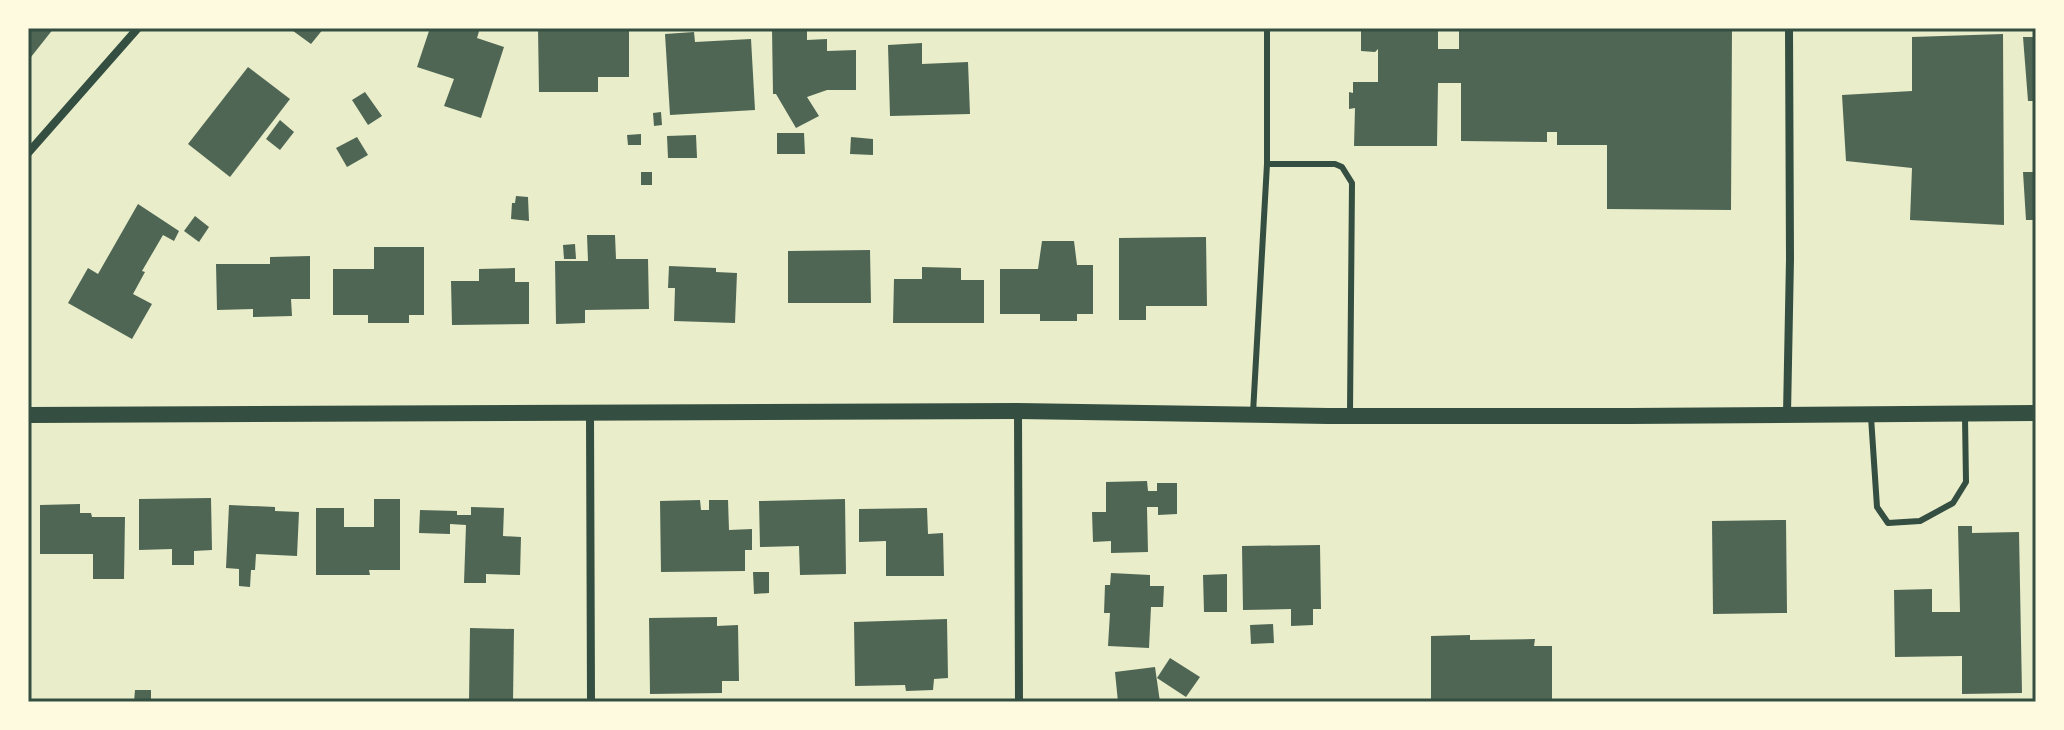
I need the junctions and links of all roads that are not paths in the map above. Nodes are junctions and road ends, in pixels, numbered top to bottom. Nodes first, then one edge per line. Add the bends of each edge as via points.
1 (138, 28) edge
2 (1267, 28) edge
3 (1789, 28) edge
4 (28, 153) edge
5 (1267, 164) junction
6 (1018, 411) junction
7 (1253, 413) junction
8 (1965, 413) junction
9 (2036, 413) edge
10 (590, 414) junction
11 (1871, 414) junction
12 (28, 415) edge
13 (1787, 415) junction
14 (1350, 416) junction
15 (591, 702) edge
16 (1019, 702) edge

1 - 4 street
2 - 5 lane
3 - 13 street
5 - 7 lane
5 - 14 lane via 1335,164 1352,183
6 - 7 main road
6 - 10 main road
6 - 16 street
7 - 14 main road
8 - 9 main road
8 - 11 main road
8 - 11 lane via 1966,482 1953,503 1920,521 1888,523 1877,507
10 - 12 main road
10 - 15 street
11 - 13 main road
13 - 14 main road

